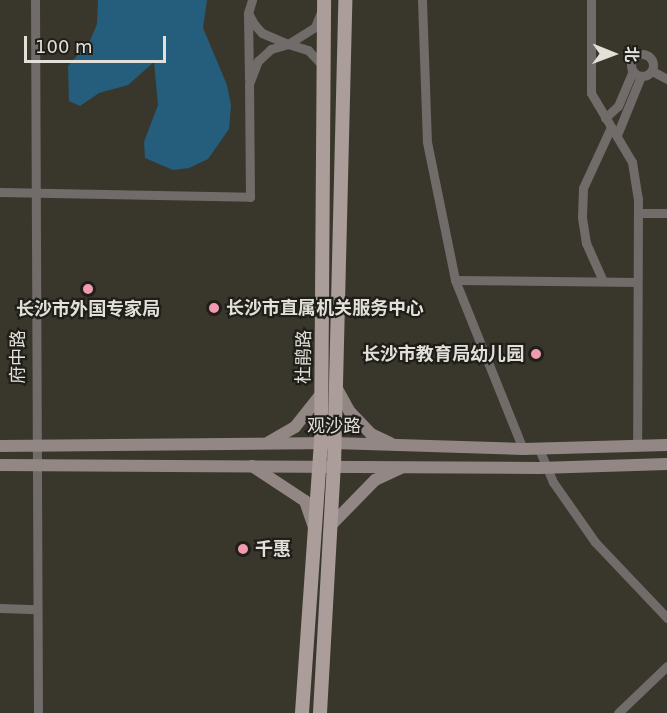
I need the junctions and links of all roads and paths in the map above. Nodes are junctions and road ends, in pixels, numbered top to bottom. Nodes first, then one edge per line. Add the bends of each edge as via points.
1 (34, 0) edge
2 (250, 0) edge
3 (345, 0) edge
4 (422, 0) edge
5 (591, 0) edge
6 (323, 2) edge
7 (248, 14) junction
8 (288, 44) junction
9 (325, 68) junction
10 (652, 71) junction
11 (637, 73) junction
12 (667, 79) edge
13 (249, 84) junction
14 (611, 127) junction
15 (0, 192) edge
16 (34, 193) junction
17 (638, 213) junction
18 (667, 213) edge
19 (455, 280) junction
20 (603, 281) junction
21 (636, 282) junction
22 (336, 387) junction
23 (322, 393) junction
24 (328, 443) junction
25 (265, 444) junction
26 (393, 445) junction
27 (637, 445) junction
28 (0, 446) edge
29 (34, 446) junction
30 (667, 446) edge
31 (523, 449) junction
32 (538, 449) junction
33 (667, 464) edge
34 (0, 465) edge
35 (34, 465) junction
36 (251, 466) junction
37 (327, 466) junction
38 (406, 466) junction
39 (547, 467) junction
40 (331, 525) junction
41 (316, 534) junction
42 (0, 608) edge
43 (36, 609) junction
44 (667, 618) edge
45 (667, 666) edge
46 (38, 713) edge
47 (302, 713) edge
48 (320, 713) edge
49 (618, 713) edge

1 - 16 street, 府中路
2 - 7 street
3 - 22 main road, 杜鹃路
4 - 19 street via 428,142
5 - 14 street via 591,93
6 - 8 street via 315,27
6 - 9 main road, 杜鹃路
7 - 8 street via 262,33
7 - 13 street
8 - 9 street via 308,50
8 - 13 street via 271,49 258,61
9 - 23 main road, 杜鹃路
10 - 11 street
10 - 11 street via 654,62 644,53 633,58
10 - 12 street
11 - 14 street
11 - 14 street via 618,105
13 - 16 street via 250,197
14 - 17 street via 632,162
14 - 20 street via 591,167 582,208 586,243
15 - 16 street
16 - 29 street, 府中路
17 - 18 street
17 - 21 street
19 - 20 street
19 - 31 street
20 - 21 street
21 - 27 street
22 - 24 main road, 杜鹃路
22 - 26 main road via 350,412 371,434
23 - 24 main road, 杜鹃路
23 - 25 main road via 295,426
24 - 25 main road, 观沙路
24 - 26 main road, 观沙路
24 - 37 main road, 杜鹃路
25 - 29 main road, 观沙路
26 - 31 main road, 观沙路
27 - 30 main road, 观沙路
27 - 32 main road, 观沙路
28 - 29 main road, 观沙路
29 - 35 street, 府中路
31 - 32 main road, 观沙路
32 - 39 street
33 - 39 main road
34 - 35 main road
35 - 36 main road
35 - 43 street, 府中路
36 - 37 main road
36 - 41 main road via 305,501
37 - 38 main road
37 - 40 main road, 杜鹃路
37 - 41 main road, 杜鹃路
38 - 39 main road
38 - 40 main road via 375,480
39 - 44 street via 595,542
40 - 48 main road, 杜鹃路
41 - 47 main road, 杜鹃路
42 - 43 street
43 - 46 street, 府中路
45 - 49 street

